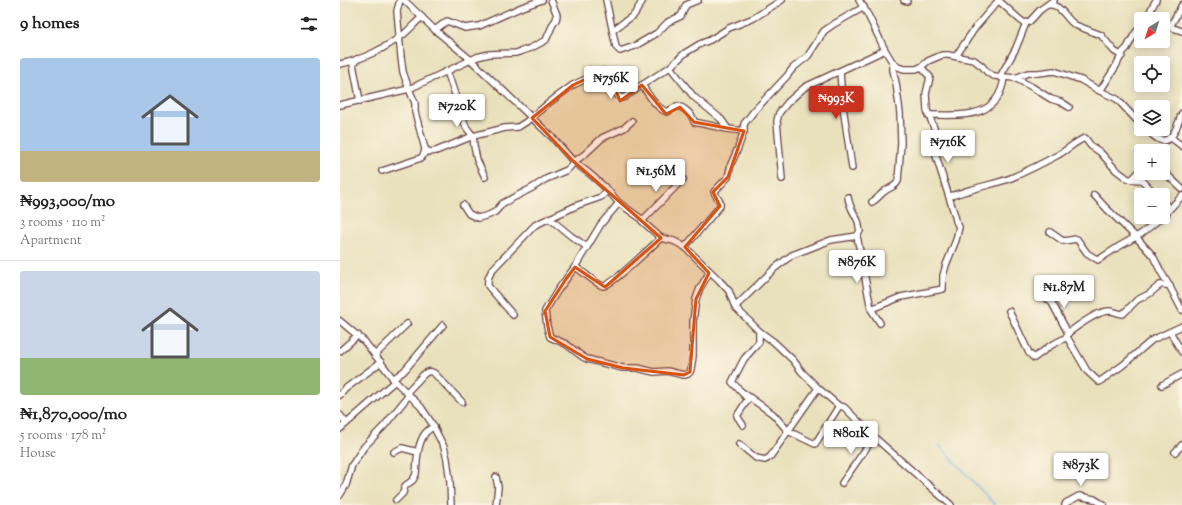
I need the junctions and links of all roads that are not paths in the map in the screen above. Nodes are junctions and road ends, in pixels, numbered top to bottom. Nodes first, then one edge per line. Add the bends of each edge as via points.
1 (400, 0) edge
2 (404, 0) edge
3 (542, 0) edge
4 (552, 0) edge
5 (606, 0) edge
6 (643, 0) edge
7 (698, 0) edge
8 (782, 0) edge
9 (859, 0) edge
10 (998, 0) edge
11 (1054, 0) edge
12 (1156, 0) edge
13 (1048, 5) junction
14 (1182, 5) edge
15 (864, 8) junction
16 (1150, 12) edge
17 (422, 17) junction
18 (1026, 23) junction
19 (435, 30) junction
20 (613, 30) junction
21 (1182, 31) edge
22 (399, 37) junction
23 (1134, 37) edge
24 (885, 50) junction
25 (956, 56) junction
26 (1122, 56) junction
27 (357, 59) junction
28 (472, 60) junction
29 (893, 63) junction
30 (340, 64) edge
31 (670, 67) junction
32 (921, 67) junction
33 (447, 71) junction
34 (840, 71) junction
35 (1002, 77) junction
36 (1015, 78) junction
37 (642, 85) junction
38 (409, 89) junction
39 (1100, 91) junction
40 (360, 101) junction
41 (340, 105) edge
42 (1069, 107) dead end
43 (1182, 113) edge
44 (928, 115) junction
45 (1134, 117) edge
46 (532, 118) junction
47 (632, 122) dead end
48 (728, 129) junction
49 (744, 131) junction
50 (473, 136) junction
51 (1154, 136) edge
52 (1170, 137) junction
53 (1182, 146) edge
54 (425, 149) junction
55 (572, 162) junction
56 (852, 168) dead end
57 (382, 172) dead end
58 (485, 176) dead end
59 (1170, 178) edge
60 (683, 179) dead end
61 (782, 179) dead end
62 (1132, 179) joint
63 (1149, 188) edge
64 (607, 189) junction
65 (1182, 189) edge
66 (1094, 195) dead end
67 (949, 196) junction
68 (1182, 196) edge
69 (848, 197) dead end
70 (872, 202) dead end
71 (619, 203) junction
72 (463, 205) dead end
73 (1170, 209) edge
74 (549, 218) junction
75 (643, 220) junction
76 (1153, 224) edge
77 (1050, 232) dead end
78 (857, 236) junction
79 (1136, 237) junction
80 (661, 238) junction
81 (587, 247) junction
82 (685, 247) junction
83 (575, 267) junction
84 (708, 270) junction
85 (1170, 287) junction
86 (1046, 298) dead end
87 (734, 307) junction
88 (871, 309) junction
89 (1182, 310) edge
90 (1009, 311) dead end
91 (513, 315) dead end
92 (340, 320) edge
93 (880, 323) dead end
94 (407, 324) dead end
95 (443, 325) dead end
96 (1182, 326) edge
97 (759, 331) junction
98 (1170, 332) junction
99 (358, 335) junction
100 (1068, 335) junction
101 (340, 351) edge
102 (1182, 352) edge
103 (375, 355) junction
104 (380, 362) junction
105 (1182, 374) edge
106 (394, 380) junction
107 (1162, 385) dead end
108 (818, 388) junction
109 (742, 392) junction
110 (408, 393) junction
111 (340, 395) edge
112 (462, 402) dead end
113 (839, 406) junction
114 (340, 415) edge
115 (346, 423) junction
116 (743, 425) dead end
117 (434, 426) junction
118 (340, 428) edge
119 (788, 431) junction
120 (874, 437) junction
121 (739, 444) dead end
122 (1182, 445) edge
123 (394, 452) dead end
124 (418, 452) junction
125 (1175, 452) dead end
126 (496, 477) dead end
127 (842, 483) dead end
128 (340, 495) edge
129 (396, 500) dead end
130 (451, 505) edge
131 (496, 505) edge
132 (951, 505) edge
133 (1065, 505) edge
134 (1104, 505) edge

1 - 22 street via 397,11
2 - 17 street
3 - 19 street via 479,26 465,28 447,21
4 - 28 street via 557,15 546,40 516,54 489,54
5 - 20 street
6 - 20 street via 634,15
7 - 20 street via 686,5 681,16 668,22 657,33 624,50 620,51 616,47
8 - 31 street via 754,18 700,44
9 - 15 street
10 - 18 street
10 - 25 street
11 - 13 street
12 - 16 street
13 - 18 street
13 - 26 street via 1056,6 1075,25 1101,35 1114,51
14 - 21 street via 1170,27
15 - 24 street
15 - 49 street via 824,32 808,56 796,65 754,111 744,124
17 - 19 street
17 - 22 street
18 - 35 street
19 - 28 street
22 - 27 street via 383,48
22 - 38 street via 403,72
23 - 26 street
24 - 29 street
24 - 34 street
25 - 32 street via 942,55 928,60
25 - 35 street via 974,60 990,75
26 - 39 street
27 - 30 street
27 - 40 street via 354,64
28 - 33 street
28 - 46 street
29 - 32 street via 904,69
29 - 70 street via 900,113 898,181 895,186
31 - 37 street
31 - 48 street via 694,97
32 - 44 street via 930,77 926,94
33 - 38 street
33 - 50 street via 466,127
34 - 56 street
34 - 61 street via 802,89 779,114 776,121
35 - 36 street
35 - 44 street via 1003,89 996,101 986,110 969,114
36 - 39 street via 1028,73 1054,71 1081,80
36 - 42 street
37 - 46 street via 621,98 608,74 603,71 573,85
37 - 48 street via 665,112 680,106 694,122
38 - 40 street
38 - 54 street via 415,103
39 - 45 street via 1117,99
40 - 41 street
43 - 52 street via 1175,132
44 - 67 street via 935,128 936,156
46 - 50 street via 518,127
46 - 55 street via 552,137
47 - 55 street via 602,138
48 - 49 street
49 - 82 street via 728,177 714,192 720,206
50 - 54 street via 436,151 429,152
50 - 58 street via 477,160
51 - 52 street via 1159,140
52 - 53 street
54 - 57 street via 421,158
55 - 64 street
55 - 72 street via 567,170 503,203 489,215 478,218 469,214
59 - 65 street
60 - 75 street
62 - 63 street via 1142,180
62 - 67 street via 1116,170 1084,138 1032,169 985,187
64 - 71 street
64 - 74 street via 601,197
66 - 79 street
67 - 88 street via 959,228 942,276 943,289 901,296
68 - 73 street
69 - 78 street via 858,222 860,231
71 - 75 street
71 - 81 street via 601,224
74 - 81 street
74 - 91 street via 535,225 488,277 488,286
75 - 80 street
76 - 79 street
77 - 79 street via 1063,241 1078,239 1087,253 1098,260
78 - 87 street via 832,240 792,254
78 - 88 street
79 - 85 street via 1153,256
80 - 82 street
80 - 83 street via 607,286 597,283
81 - 83 street
82 - 84 street
83 - 84 street via 545,311 550,337 566,344 587,359 622,368 667,371 684,375 691,369 696,299 709,273
84 - 87 street via 729,291
85 - 89 street
85 - 100 street via 1160,286 1137,300 1123,314 1110,311 1095,315
86 - 100 street via 1051,301
87 - 97 street
88 - 93 street
90 - 100 street via 1028,353 1034,358
92 - 99 street
94 - 103 street
95 - 106 street
96 - 98 street
97 - 108 street via 789,356
97 - 109 street via 759,342 741,364 732,382
98 - 100 street via 1152,340 1099,382 1087,370
98 - 102 street
99 - 101 street
99 - 103 street
103 - 104 street
104 - 106 street
104 - 111 street
105 - 107 street
106 - 110 street
106 - 115 street
108 - 113 street
108 - 119 street
109 - 116 street via 748,399 737,416
109 - 119 street via 773,414
110 - 112 street via 424,374 431,371
110 - 117 street
110 - 128 street via 385,426 364,447 352,465
113 - 119 street via 815,444
113 - 120 street via 844,407
114 - 115 street
115 - 118 street
117 - 124 street via 423,435
117 - 130 street via 447,459
119 - 121 street via 770,457 765,460 756,458
120 - 127 street
120 - 132 street
122 - 125 street
123 - 124 street via 402,448
124 - 129 street via 415,478 405,486 403,493
126 - 131 street
133 - 134 street via 1079,496 1094,498

